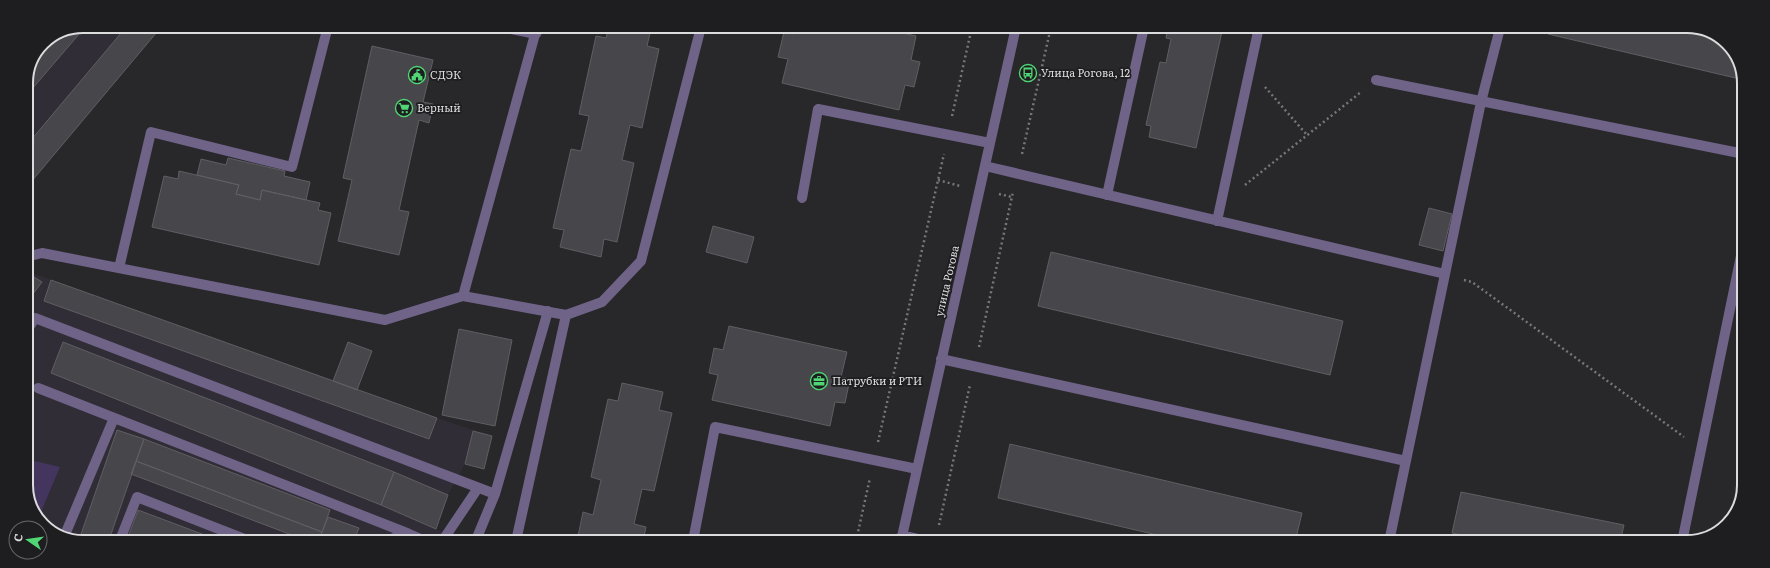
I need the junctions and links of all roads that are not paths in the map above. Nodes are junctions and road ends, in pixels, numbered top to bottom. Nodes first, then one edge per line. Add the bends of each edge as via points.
1 (326, 33) edge
2 (536, 33) edge
3 (699, 33) edge
4 (1015, 33) edge
5 (1143, 33) edge
6 (1258, 33) edge
7 (1499, 33) edge
8 (1376, 80) road end
9 (1481, 102) junction
10 (990, 143) junction
11 (1737, 153) edge
12 (985, 166) junction
13 (1107, 195) junction
14 (802, 198) dead end
15 (1217, 221) junction
16 (33, 255) edge
17 (119, 268) junction
18 (1445, 274) junction
19 (1737, 275) edge
20 (463, 296) junction
21 (548, 311) junction
22 (566, 315) junction
23 (33, 321) edge
24 (941, 359) junction
25 (38, 388) dead end
26 (114, 418) junction
27 (1406, 460) junction
28 (917, 469) junction
29 (478, 488) junction
30 (495, 494) junction
31 (66, 532) edge
32 (407, 533) junction
33 (122, 535) edge
34 (234, 535) edge
35 (402, 535) edge
36 (412, 535) edge
37 (446, 535) edge
38 (478, 535) edge
39 (517, 535) edge
40 (694, 535) edge
41 (902, 535) edge
42 (1390, 535) edge
43 (1683, 535) edge

1 - 17 street via 292,167 151,132
2 - 20 street
3 - 22 street via 641,261 602,302
4 - 10 street, улица Рогова
5 - 13 street
6 - 15 street
7 - 9 street
8 - 9 street
9 - 11 street
9 - 18 street
10 - 12 street, улица Рогова
10 - 14 street via 818,109
12 - 13 street
12 - 24 street, улица Рогова
13 - 15 street
15 - 18 street
16 - 17 street via 42,253
17 - 20 street via 385,320
18 - 27 street
19 - 43 street
20 - 21 street
21 - 22 street
21 - 30 street
22 - 39 street
23 - 29 street via 35,318
24 - 27 street
24 - 28 street, улица Рогова
25 - 26 street
26 - 31 street
26 - 32 street
27 - 42 street
28 - 40 street via 715,427
28 - 41 street, улица Рогова
29 - 30 street
29 - 37 street
30 - 38 street
32 - 35 street
32 - 36 street
33 - 34 street via 137,496

